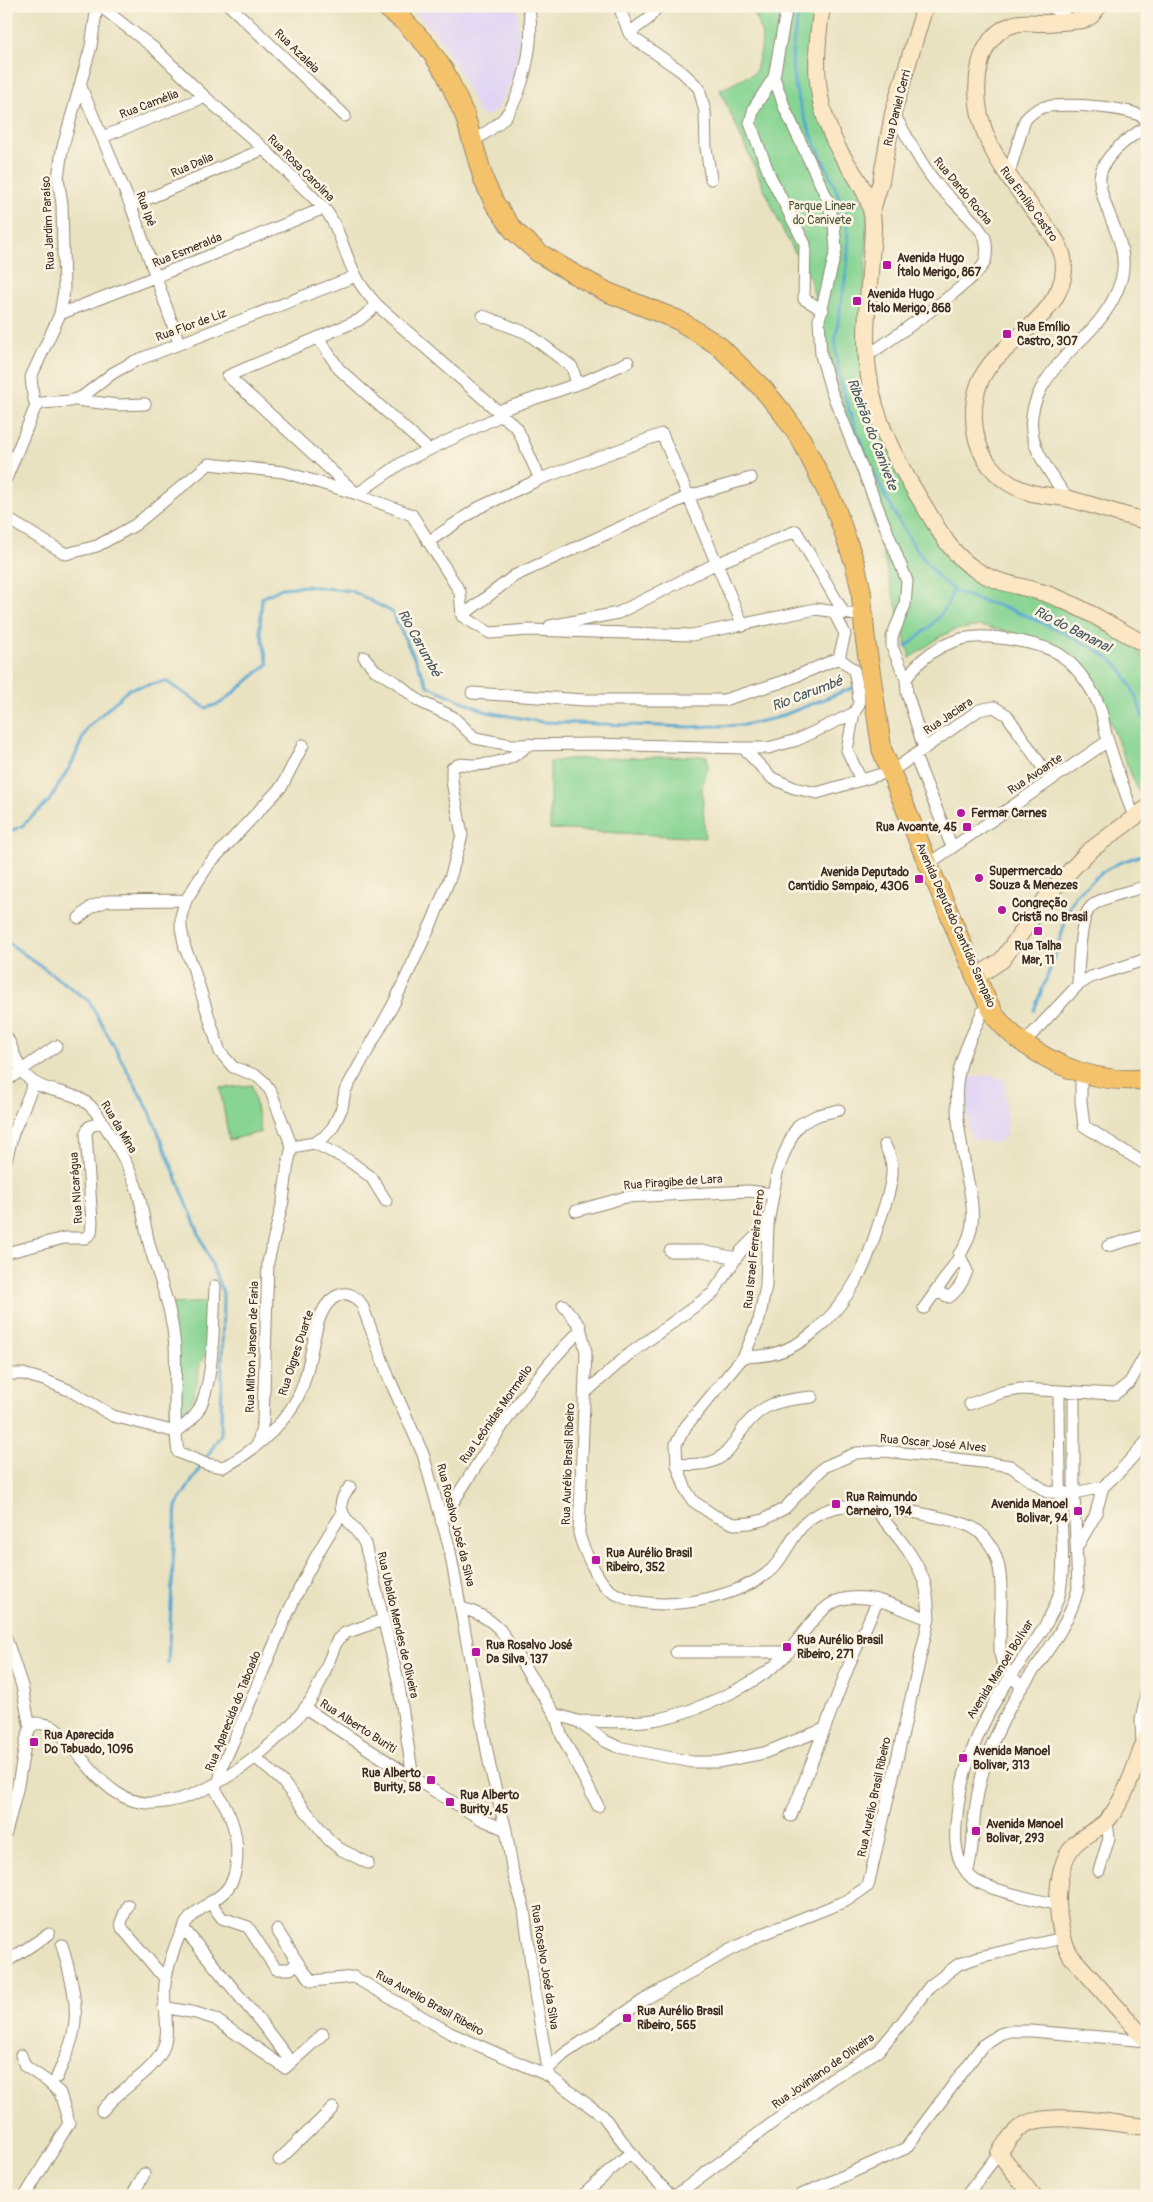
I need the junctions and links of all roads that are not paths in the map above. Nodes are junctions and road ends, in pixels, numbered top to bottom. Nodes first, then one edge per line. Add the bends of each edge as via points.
1 (99, 6) edge
2 (230, 6) edge
3 (385, 6) edge
4 (528, 6) edge
5 (619, 6) edge
6 (658, 6) edge
7 (787, 6) edge
8 (822, 6) edge
9 (925, 6) edge
10 (1050, 6) edge
11 (1093, 10) edge
12 (1072, 21) junction
13 (628, 33) junction
14 (774, 76) junction
15 (81, 87) junction
16 (205, 97) junction
17 (893, 113) junction
18 (344, 116) dead end
19 (1147, 120) edge
20 (1147, 126) edge
21 (102, 137) junction
22 (473, 142) junction
23 (264, 149) junction
24 (1008, 176) junction
25 (711, 180) dead end
26 (131, 206) junction
27 (324, 208) junction
28 (872, 210) junction
29 (356, 276) junction
30 (157, 277) junction
31 (377, 305) junction
32 (822, 310) junction
33 (60, 314) junction
34 (483, 316) dead end
35 (319, 339) junction
36 (178, 343) junction
37 (867, 356) junction
38 (628, 362) dead end
39 (102, 382) junction
40 (577, 384) junction
41 (76, 400) junction
42 (39, 404) junction
43 (104, 404) junction
44 (145, 404) dead end
45 (500, 413) junction
46 (429, 450) junction
47 (751, 478) dead end
48 (6, 479) edge
49 (540, 479) junction
50 (357, 494) junction
51 (689, 496) junction
52 (1068, 499) junction
53 (6, 518) edge
54 (1147, 521) edge
55 (428, 542) junction
56 (717, 563) junction
57 (839, 613) junction
58 (462, 616) junction
59 (863, 616) junction
60 (743, 626) junction
61 (529, 630) junction
62 (1147, 645) edge
63 (364, 657) dead end
64 (839, 658) junction
65 (907, 678) junction
66 (472, 693) dead end
67 (854, 713) junction
68 (1108, 741) junction
69 (528, 744) junction
70 (304, 745) dead end
71 (743, 748) junction
72 (919, 752) junction
73 (892, 771) junction
74 (861, 780) junction
75 (1051, 780) junction
76 (1140, 812) edge
77 (952, 847) junction
78 (930, 867) junction
79 (1147, 886) edge
80 (186, 900) junction
81 (78, 918) dead end
82 (1147, 958) edge
83 (976, 977) junction
84 (1078, 985) junction
85 (987, 1002) junction
86 (6, 1036) edge
87 (1023, 1044) junction
88 (56, 1046) dead end
89 (21, 1070) junction
90 (1081, 1074) junction
91 (1147, 1079) edge
92 (6, 1080) edge
93 (34, 1083) junction
94 (839, 1110) dead end
95 (102, 1121) junction
96 (314, 1143) junction
97 (885, 1145) dead end
98 (292, 1147) junction
99 (6, 1161) edge
100 (1147, 1165) edge
101 (773, 1194) junction
102 (386, 1201) dead end
103 (576, 1210) dead end
104 (768, 1229) junction
105 (1147, 1235) edge
106 (1108, 1246) dead end
107 (670, 1251) dead end
108 (6, 1253) edge
109 (960, 1254) junction
110 (736, 1258) junction
111 (215, 1286) dead end
112 (936, 1291) junction
113 (353, 1296) joint
114 (563, 1304) dead end
115 (924, 1308) dead end
116 (581, 1330) junction
117 (1147, 1352) edge
118 (744, 1356) junction
119 (6, 1374) edge
120 (1059, 1391) junction
121 (585, 1393) junction
122 (1074, 1393) junction
123 (812, 1397) dead end
124 (970, 1404) dead end
125 (176, 1432) junction
126 (1147, 1441) edge
127 (258, 1443) junction
128 (676, 1461) junction
129 (223, 1466) joint
130 (350, 1487) dead end
131 (1103, 1487) junction
132 (1060, 1493) junction
133 (1074, 1493) junction
134 (874, 1507) junction
135 (342, 1514) junction
136 (441, 1521) junction
137 (1077, 1547) junction
138 (878, 1600) junction
139 (462, 1608) junction
140 (384, 1620) junction
141 (930, 1620) junction
142 (6, 1638) edge
143 (676, 1652) dead end
144 (789, 1652) junction
145 (1010, 1676) junction
146 (1022, 1686) junction
147 (1147, 1690) edge
148 (305, 1708) junction
149 (555, 1714) junction
150 (577, 1721) junction
151 (30, 1728) junction
152 (824, 1729) junction
153 (1144, 1742) edge
154 (256, 1758) junction
155 (413, 1778) junction
156 (216, 1784) junction
157 (598, 1806) dead end
158 (791, 1816) dead end
159 (1107, 1823) junction
160 (506, 1830) junction
161 (6, 1833) edge
162 (368, 1863) dead end
163 (1099, 1870) dead end
164 (967, 1873) junction
165 (210, 1902) junction
166 (128, 1905) dead end
167 (1058, 1905) junction
168 (184, 1929) junction
169 (277, 1930) dead end
170 (49, 1934) dead end
171 (1063, 1938) junction
172 (62, 1945) dead end
173 (6, 1962) edge
174 (298, 1963) junction
175 (166, 1977) junction
176 (164, 2007) junction
177 (323, 2034) dead end
178 (1147, 2041) edge
179 (21, 2056) dead end
180 (291, 2062) junction
181 (548, 2072) junction
182 (57, 2077) dead end
183 (332, 2108) dead end
184 (102, 2111) dead end
185 (1147, 2127) edge
186 (631, 2152) junction
187 (999, 2153) junction
188 (279, 2160) dead end
189 (144, 2174) dead end
190 (969, 2195) edge
191 (25, 2196) edge
192 (132, 2196) edge
193 (582, 2196) edge
194 (673, 2196) edge
195 (799, 2196) edge
196 (1033, 2196) edge

1 - 15 street, Rua Jardim Paraíso
1 - 16 street, Rua Rosa Carolina via 156,49
2 - 18 street, Rua Azaleia
3 - 22 main road, Avenida Deputado Cantídio Sampaio via 411,29 446,74
4 - 22 street via 530,44 516,97 501,121
5 - 13 street
6 - 13 street via 648,19
7 - 14 street
8 - 28 street via 816,61 820,100 838,147 863,188
9 - 17 street, Rua Daniel Cerri
10 - 12 street
11 - 12 street via 1084,20
12 - 24 street, Rua Emílio Castro via 1005,27 990,40 982,56 976,95 979,117 990,147
13 - 25 street via 700,88
14 - 32 street via 785,109 827,198 834,224 836,250
14 - 32 street via 754,108 750,123 770,176 805,244 804,299
15 - 21 street, Rua Ipê
15 - 33 street, Rua Jardim Paraíso via 62,150 58,178 65,279
16 - 21 street, Rua Camélia
16 - 23 street, Rua Rosa Carolina
17 - 28 street, Rua Daniel Cerri
17 - 37 street, Rua Dardo Rocha via 936,183 985,239 985,262 918,321
19 - 24 street via 1127,111 1112,109 1043,107 1025,120
20 - 52 street via 1110,157 1101,174 1102,190 1122,252 1122,278 1116,296 1101,318 1047,377 1036,404 1035,444
21 - 26 street, Rua Ipê
22 - 59 main road, Avenida Deputado Cantídio Sampaio via 484,181 495,204 514,231 539,253 607,292 678,320 719,346 782,412 818,471 835,507 861,590
23 - 26 street, Rua Dalia
23 - 27 street, Rua Rosa Carolina
24 - 52 street, Rua Emílio Castro via 1060,247 1063,276 1052,302 982,375 975,399 976,441 990,468 1013,486 1031,493
26 - 30 street, Rua Ipê
27 - 29 street, Rua Rosa Carolina
27 - 30 street, Rua Esmeralda
28 - 37 street
29 - 31 street, Rua Rosa Carolina
29 - 36 street, Rua Flor de Liz
30 - 33 street, Rua Esmeralda
30 - 36 street, Rua Ipê
31 - 35 street via 359,320
31 - 45 street, Rua Rosa Carolina
32 - 65 street via 818,332 820,355 907,581 905,605 892,637 892,647
33 - 42 street, Rua Jardim Paraíso via 31,377 33,396
34 - 40 street via 527,333 572,367
35 - 46 street via 339,369
35 - 50 street via 228,376
36 - 39 street, Rua Flor de Liz via 125,366
37 - 62 street via 877,412 894,455 941,536 955,553 968,565 999,582 1065,601
38 - 40 street
39 - 41 street, Rua Flor de Liz
39 - 43 street
40 - 45 street
41 - 42 street, Rua Flor de Liz
41 - 43 street
42 - 48 street
43 - 44 street
45 - 46 street
45 - 49 street, Rua Rosa Carolina via 518,428
46 - 50 street via 403,462
47 - 51 street
49 - 51 street via 662,434
49 - 55 street via 478,508
50 - 53 street via 284,472 209,464 135,525 97,546 66,554
50 - 55 street via 412,515
51 - 56 street
51 - 58 street via 514,576
52 - 54 street, Rua Emílio Castro
55 - 58 street via 460,592
56 - 57 street via 796,530
56 - 60 street
56 - 61 street via 618,613
57 - 59 street
57 - 60 street via 816,609
57 - 64 street via 845,634
58 - 61 street via 490,633
59 - 73 main road, Avenida Deputado Cantídio Sampaio via 882,750
60 - 61 street via 692,635
63 - 69 street via 375,670 419,701 453,717 475,738
64 - 66 street via 782,682 724,700 585,700
64 - 67 street via 854,670 858,704
65 - 68 street via 935,650 954,640 972,636 989,636 1043,648 1061,655 1082,676 1099,705
65 - 72 street
67 - 71 street via 797,740 768,748
67 - 74 street via 847,750
68 - 75 street, Rua Avoante
68 - 76 street
69 - 71 street
69 - 96 street via 520,753 502,762 461,763 452,768 462,835 451,875 420,951 372,1046 345,1091 342,1108 333,1127
70 - 80 street via 282,786 209,864
71 - 74 street, Rua Jaciara via 772,778 794,788 817,793
72 - 73 street, Rua Jaciara
72 - 75 street, Rua Jaciara via 979,710 994,707 1007,715
72 - 77 street
73 - 74 street, Rua Jaciara
73 - 78 main road, Avenida Deputado Cantídio Sampaio
75 - 77 street, Rua Avoante
76 - 83 street via 1074,866 1052,890 1002,960
77 - 78 street, Rua Avoante
78 - 83 main road, Avenida Deputado Cantídio Sampaio
79 - 84 street via 1100,900 1090,908 1083,929
80 - 81 street via 107,901 91,907
80 - 98 street via 181,916 183,938 220,1052 233,1067 265,1083
82 - 84 street via 1090,977
83 - 85 main road, Avenida Deputado Cantídio Sampaio
84 - 87 street
85 - 87 main road, Avenida Deputado Cantídio Sampaio via 999,1021
85 - 109 street via 959,1071 957,1084 960,1133 973,1212 971,1230
86 - 89 street, Rua da Mina
87 - 90 main road, Avenida Deputado Cantídio Sampaio
88 - 89 street
89 - 92 street
89 - 93 street, Rua da Mina
90 - 91 main road, Avenida Deputado Cantídio Sampaio via 1109,1079
90 - 100 street via 1084,1126
93 - 95 street, Rua da Mina via 83,1099
93 - 99 street via 13,1133
94 - 101 street, Rua Israel Ferreira Ferro via 818,1114 794,1132 777,1173
95 - 108 street, Rua NIcarágua via 89,1127 86,1133 91,1233 85,1238 64,1238
95 - 125 street, Rua da Mina via 132,1176 167,1297 175,1347
96 - 98 street
96 - 102 street via 348,1160 371,1177
97 - 118 street via 893,1167 890,1186 867,1257 844,1299 815,1332 799,1344 767,1355
98 - 127 street, Rua Milton Jansen de Faria via 284,1201 270,1251 263,1422
101 - 103 street, Rua Piragibe de Lara via 749,1191 626,1197
101 - 104 street, Rua Israel Ferreira Ferro
104 - 110 street via 747,1244
104 - 118 street, Rua Israel Ferreira Ferro via 766,1286 761,1311
105 - 106 street
107 - 110 street via 702,1251
109 - 112 street
109 - 112 street via 966,1271 960,1285 949,1297
110 - 121 street via 709,1297 628,1355
111 - 125 street via 207,1388 198,1411
112 - 115 street
113 - 127 street, Rua Oigres Duarte via 339,1294 326,1305 296,1402 276,1428
113 - 136 street, Rua Rosalvo José da Silva via 362,1305 389,1378 417,1438
114 - 116 street, Rua Aurélio Brasil Ribeiro
116 - 121 street, Rua Aurélio Brasil Ribeiro via 586,1352
116 - 136 street, Rua Leônidas Mormello via 538,1377
117 - 122 street via 1130,1382 1115,1394
118 - 128 street, Rua Israel Ferreira Ferro via 681,1433 676,1444
119 - 125 street via 44,1380 71,1391 113,1416
120 - 122 street
120 - 124 street via 1012,1390
120 - 132 street, Avenida Manoel Bolívar
121 - 134 street, Rua Aurélio Brasil Ribeiro via 580,1541 601,1580 620,1596 664,1604 687,1604 744,1587 768,1573 800,1529 818,1513 841,1507
122 - 133 street
123 - 128 street via 774,1403 758,1412 718,1460 707,1464
125 - 129 street, Rua da Mina via 178,1452 206,1464
126 - 131 street
127 - 129 street, Rua Oigres Duarte
128 - 132 street, Rua Oscar José Alves via 686,1490 694,1501 715,1516 738,1524 763,1520 785,1508 824,1467 859,1452 885,1451 991,1462 1010,1466 1046,1492
130 - 135 street via 342,1500
131 - 133 street, Rua Oscar José Alves
131 - 137 street via 1095,1516
132 - 133 street, Rua Oscar José Alves
132 - 145 street, Avenida Manoel Bolívar via 1059,1594 1042,1628
133 - 137 street
134 - 141 street, Rua Aurélio Brasil Ribeiro via 920,1571 927,1592
134 - 145 street, Rua Aurélio Brasil Ribeiro via 960,1522 975,1529 985,1539 998,1562 1000,1652
135 - 140 street, Rua Ubaldo Mendes de Oliveira via 365,1544
135 - 156 street, Rua Aparecida do Taboado via 284,1624
136 - 139 street, Rua Rosalvo José da Silva
137 - 146 street via 1078,1588 1074,1604 1056,1638
138 - 141 street
138 - 144 street via 857,1597 831,1604
138 - 152 street
139 - 149 street via 485,1616 501,1631
139 - 160 street, Rua Rosalvo José da Silva via 490,1767
140 - 148 street via 338,1638
140 - 155 street, Rua Ubaldo Mendes de Oliveira via 398,1680
141 - 181 street, Rua Aurélio Brasil Ribeiro via 868,1886 846,1901 728,1951 637,2004 564,2054
142 - 151 street via 22,1686
143 - 144 street
144 - 150 street via 750,1683 679,1713 645,1721
145 - 146 street
145 - 164 street, Avenida Manoel Bolívar via 978,1731 958,1802 956,1832 959,1860
146 - 164 street via 987,1759
147 - 153 street via 1141,1720
148 - 154 street, Rua Alberto Buriti via 282,1736
148 - 155 street, Rua Alberto Buriti
149 - 150 street
149 - 157 street via 561,1734
150 - 152 street via 618,1747 692,1762 718,1762 750,1756
151 - 156 street, Rua Aparecida do Taboado via 36,1724 52,1726 105,1785 131,1800 144,1803 170,1801
151 - 161 street
152 - 158 street
153 - 159 street via 1121,1801
154 - 156 street, Rua Alberto Buriti
154 - 162 street via 282,1781 329,1840
155 - 160 street, Rua Alberto Buriti
156 - 165 street via 234,1827 237,1851 231,1883 227,1890
159 - 163 street via 1109,1838
159 - 167 street via 1068,1852 1059,1875
160 - 181 street, Rua Rosalvo José da Silva via 513,1873 524,1909
164 - 167 street via 979,1883
165 - 168 street via 192,1916
165 - 174 street via 222,1918 248,1927 276,1969 290,1969
166 - 175 street via 122,1928
167 - 171 street
168 - 175 street
168 - 180 street
169 - 174 street
170 - 173 street
171 - 178 street via 1071,1956
171 - 194 street, Rua Joviniano de Oliveira via 979,1956 954,1968 930,1986 878,2051 831,2079
172 - 182 street via 75,2020
174 - 181 street, Rua Aurelio Brasil Ribeiro via 314,1982 354,1977 450,2033
175 - 176 street
176 - 180 street via 215,2019 285,2068
176 - 184 street via 167,2024 159,2056
177 - 180 street
178 - 195 street via 1031,2031 1000,2034 982,2044 906,2148
179 - 191 street via 25,2066 60,2093 69,2123
181 - 186 street, Rua Aurelio Brasil Ribeiro via 603,2116
183 - 188 street
185 - 187 street via 1043,2118 1022,2126
186 - 193 street
186 - 194 street, Rua Aurelio Brasil Ribeiro
187 - 190 street
187 - 196 street
189 - 192 street

